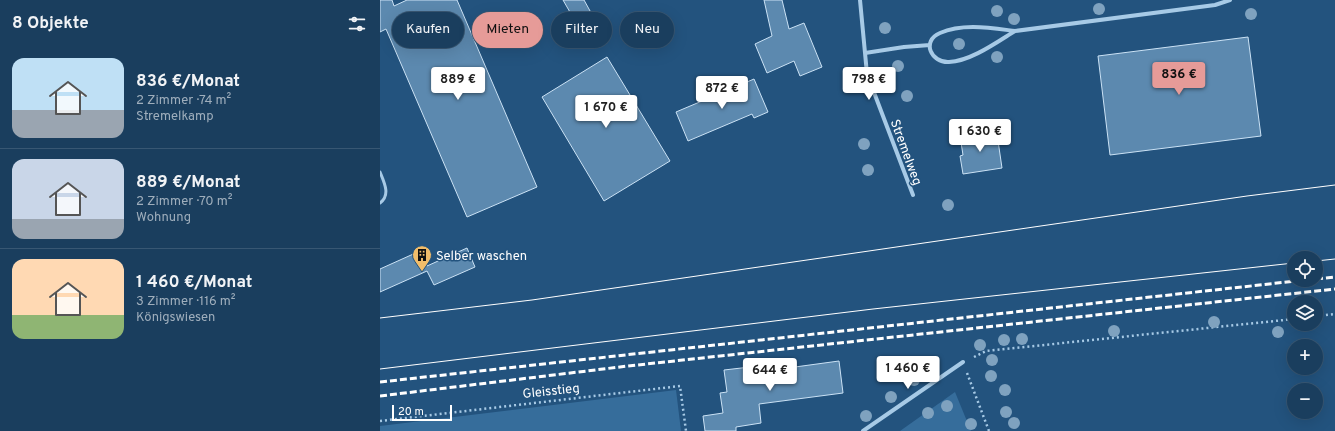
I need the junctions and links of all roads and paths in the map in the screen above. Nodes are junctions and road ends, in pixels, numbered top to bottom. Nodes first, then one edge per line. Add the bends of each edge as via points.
1 (860, 0) edge
2 (1230, 0) edge
3 (1015, 31) junction
4 (930, 45) junction
5 (865, 53) junction
6 (380, 172) edge
7 (912, 195) dead end
8 (380, 203) edge
9 (1335, 314) edge
10 (1323, 315) edge
11 (1287, 320) edge
12 (963, 362) junction
13 (380, 421) edge
14 (686, 431) edge
15 (863, 431) edge
16 (989, 431) edge

1 - 5 street, Stremelweg
2 - 3 street via 1215,5
3 - 4 street via 962,28 938,34
3 - 4 street via 980,52 950,62 934,58
4 - 5 street
5 - 7 street, Stremelweg via 868,74
6 - 8 lane via 385,184 386,197
9 - 10 path
11 - 12 path via 986,351
12 - 15 street
12 - 16 path
13 - 14 path, Gleisstieg via 680,386

